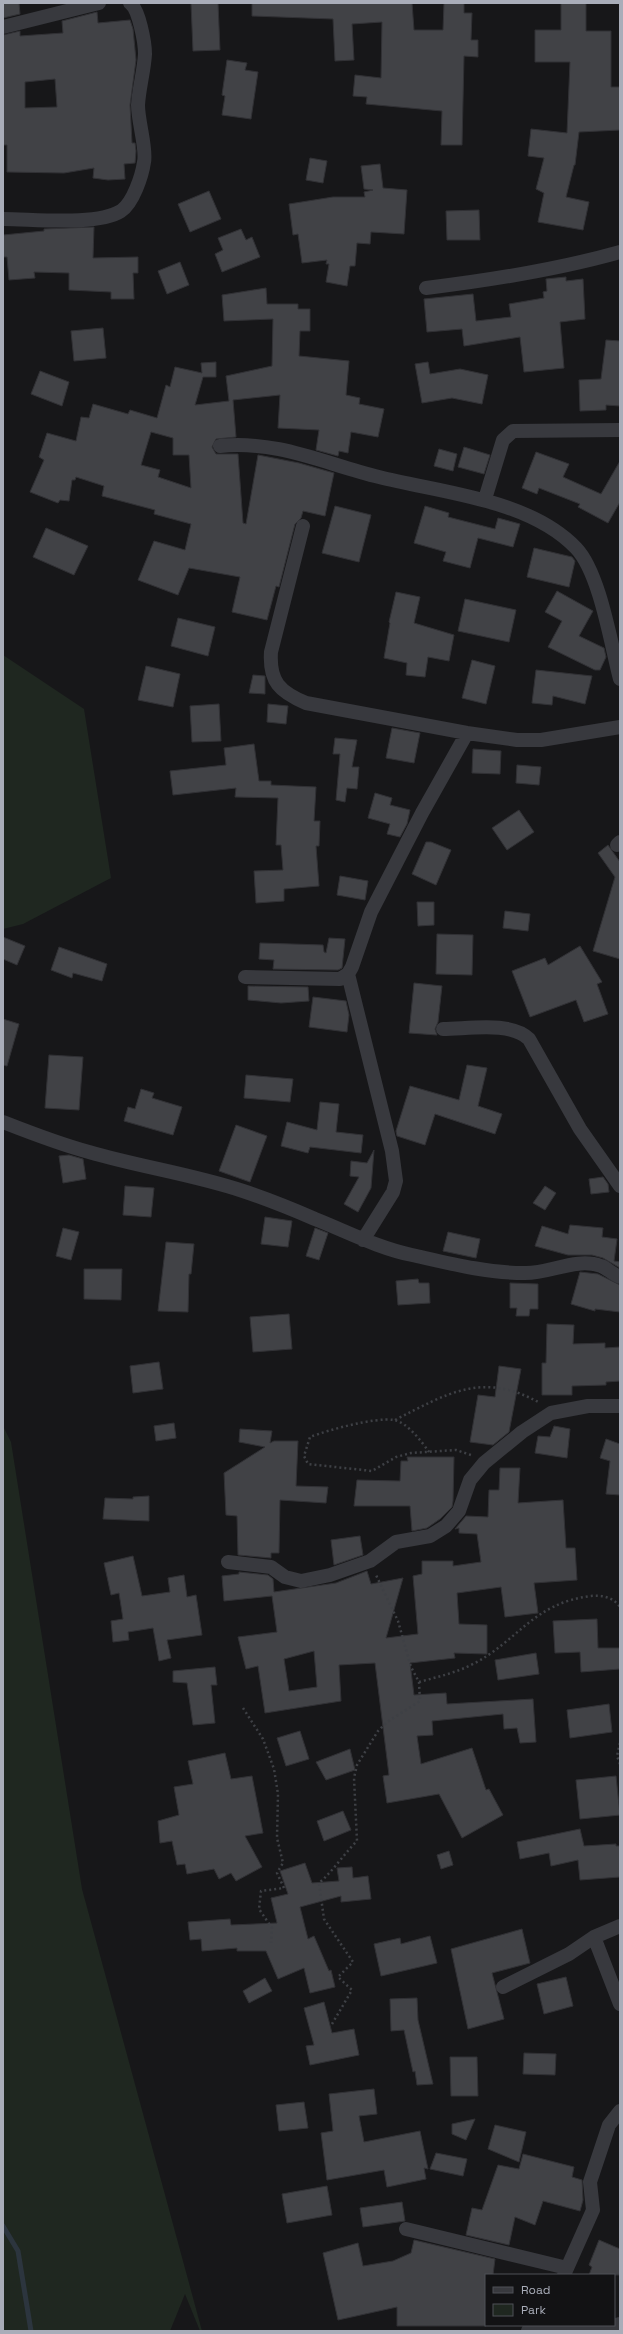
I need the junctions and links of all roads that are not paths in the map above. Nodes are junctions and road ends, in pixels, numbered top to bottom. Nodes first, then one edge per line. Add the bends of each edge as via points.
1 (98, 3) edge
2 (130, 3) edge
3 (3, 27) edge
4 (4, 219) dead end
5 (620, 252) edge
6 (426, 288) dead end
7 (620, 430) edge
8 (220, 446) dead end
9 (485, 500) junction
10 (303, 526) dead end
11 (620, 679) edge
12 (620, 727) edge
13 (467, 733) junction
14 (348, 974) junction
15 (245, 977) dead end
16 (443, 1029) dead end
17 (3, 1122) edge
18 (620, 1186) edge
19 (363, 1240) junction
20 (620, 1277) edge
21 (620, 1406) edge
22 (228, 1562) dead end
23 (620, 1926) edge
24 (594, 1937) junction
25 (503, 1987) dead end
26 (620, 2004) edge
27 (620, 2111) edge
28 (406, 2229) dead end
29 (566, 2272) edge
30 (543, 2326) edge
31 (614, 2326) edge

1 - 3 street
2 - 4 street via 134,5 139,16 145,52 138,105 145,161 137,189 123,210 110,216 92,219
5 - 6 street via 575,265 507,278
7 - 9 street via 512,431 503,440
8 - 9 street via 246,443 284,450 378,477
9 - 11 street via 530,517 577,548 598,592
10 - 13 street via 271,652 271,672 279,686 294,698 306,703
12 - 13 street via 541,740 517,740
13 - 14 street via 371,912
14 - 15 street via 340,978
14 - 19 street via 392,1151 396,1181 385,1207
16 - 18 street via 507,1028 522,1032 529,1039 580,1129
17 - 19 street via 89,1152 194,1176 243,1191 317,1219
19 - 20 street via 411,1255 500,1272 545,1272 587,1263 602,1266
21 - 22 street via 588,1406 552,1414 522,1432 484,1463 470,1480 459,1511 446,1526 430,1536 396,1542 370,1561 330,1575 301,1581 285,1577 271,1567
23 - 24 street
24 - 25 street via 569,1954
24 - 26 street
27 - 29 street via 609,2125 590,2182 593,2210
28 - 29 street
30 - 31 street via 605,2329

